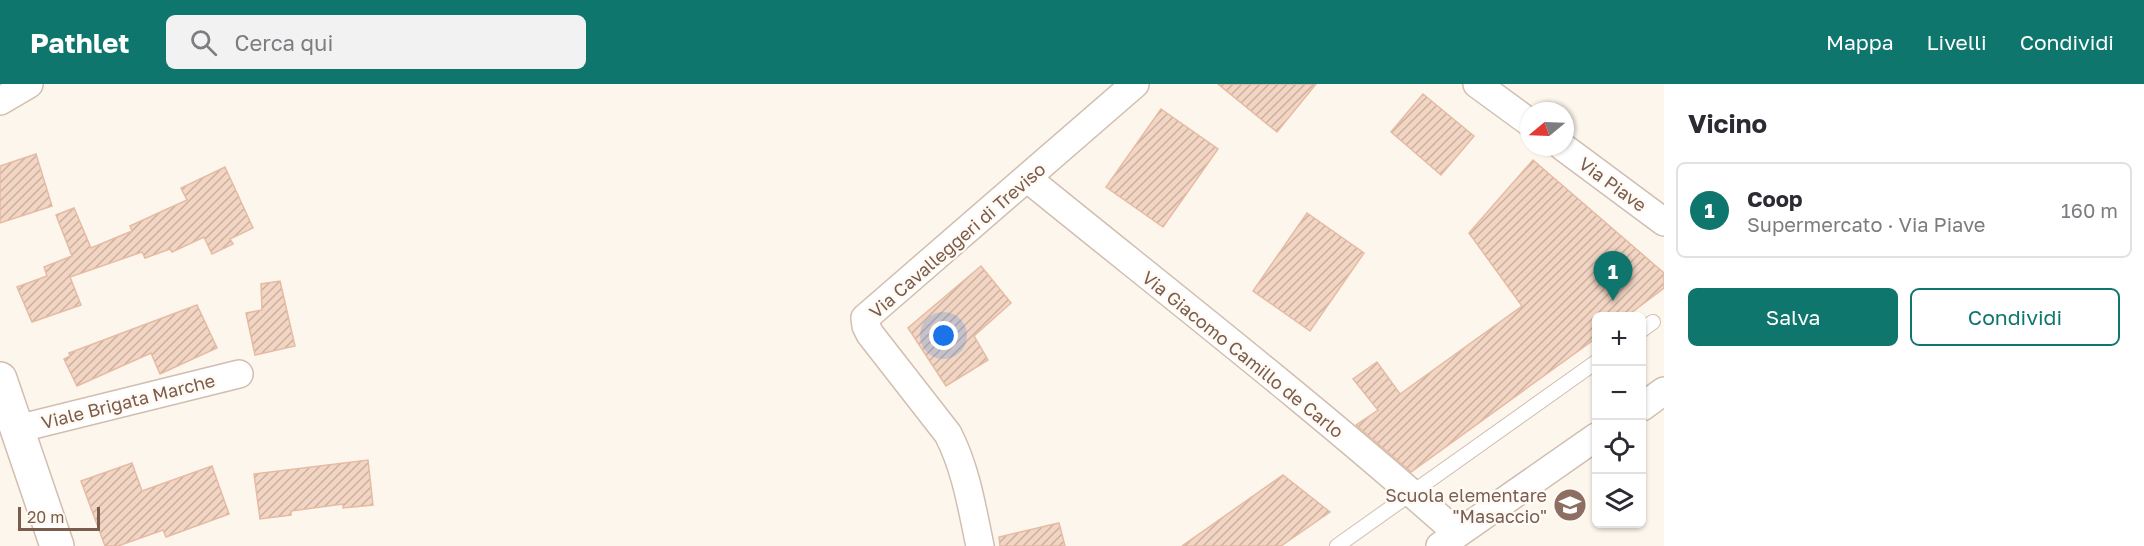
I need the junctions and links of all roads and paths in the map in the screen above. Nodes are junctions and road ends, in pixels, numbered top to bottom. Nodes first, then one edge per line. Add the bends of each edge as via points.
1 (29, 84) edge
2 (1135, 84) edge
3 (1477, 84) edge
4 (0, 101) edge
5 (1520, 115) edge
6 (1574, 155) edge
7 (1027, 178) junction
8 (1664, 222) edge
9 (1653, 322) dead end
10 (1646, 327) edge
11 (1592, 365) edge
12 (239, 374) dead end
13 (0, 380) edge
14 (1664, 391) edge
15 (1646, 404) edge
16 (17, 429) junction
17 (1592, 440) edge
18 (1412, 493) junction
19 (1448, 539) edge
20 (57, 546) edge
21 (980, 546) edge
22 (1337, 546) edge

1 - 4 street
2 - 7 street, Via Cavalleggeri di Treviso
3 - 5 street
6 - 8 street, Via Piave
7 - 18 street, Via Giacomo Camillo de Carlo
7 - 21 street, Via Cavalleggeri di Treviso via 866,318 870,334 957,451
9 - 10 lane
11 - 18 lane
12 - 16 street, Viale Brigata Marche
13 - 16 street, Viale Brigata Marche
14 - 15 street
16 - 20 street, Viale Brigata Marche
17 - 19 street
18 - 19 street, Via Giacomo Camillo de Carlo
18 - 22 lane

